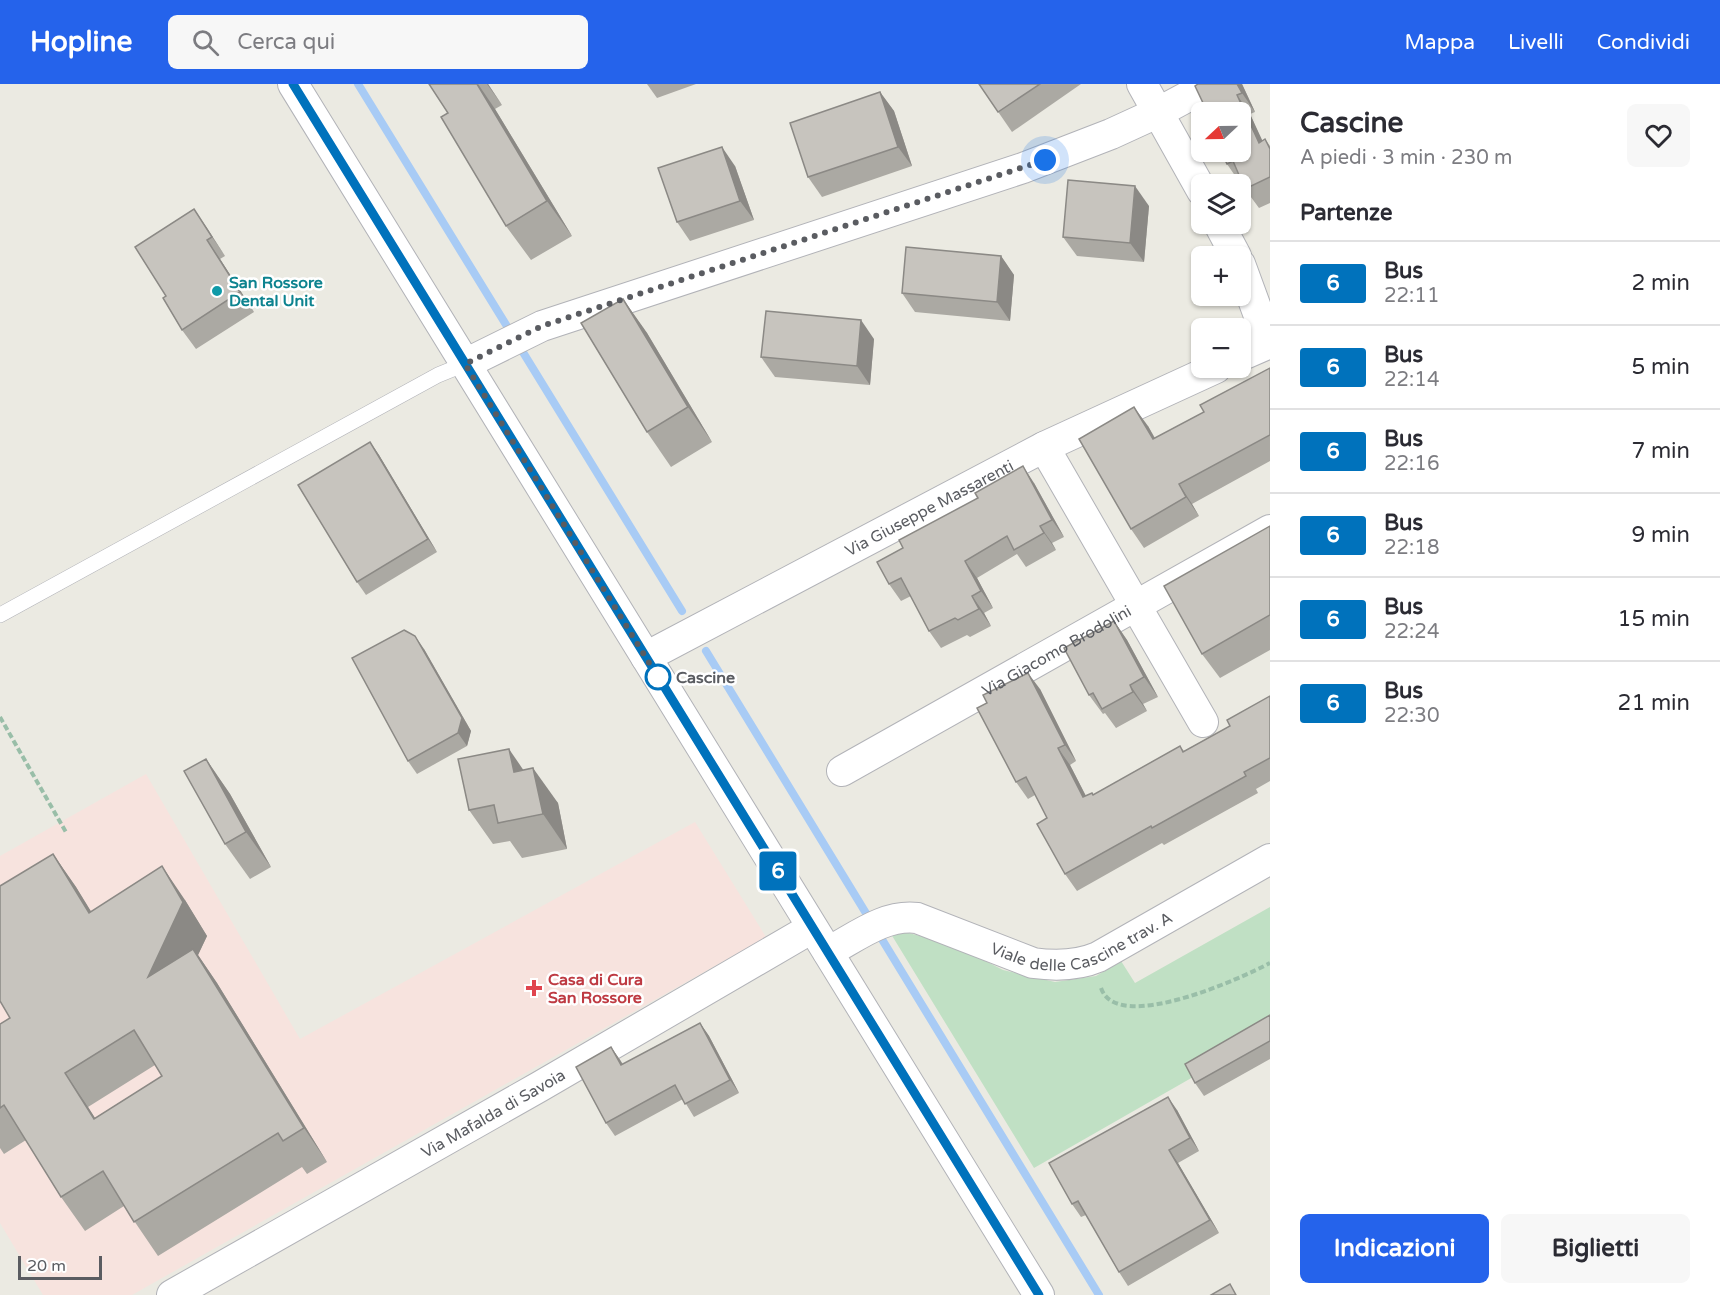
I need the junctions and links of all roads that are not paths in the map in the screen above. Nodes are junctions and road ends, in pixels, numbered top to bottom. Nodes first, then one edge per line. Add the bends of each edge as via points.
1 (293, 84) edge
2 (1142, 84) edge
3 (1211, 84) edge
4 (1159, 112) junction
5 (1193, 174) edge
6 (1251, 293) edge
7 (1270, 343) edge
8 (1251, 351) edge
9 (465, 364) junction
10 (1194, 378) edge
11 (1044, 447) junction
12 (1270, 530) edge
13 (1135, 606) junction
14 (0, 615) edge
15 (646, 657) junction
16 (1203, 723) dead end
17 (842, 771) dead end
18 (1270, 858) edge
19 (812, 927) junction
20 (828, 952) junction
21 (172, 1295) edge
22 (1039, 1295) edge

1 - 9 street
2 - 4 street
3 - 4 street
4 - 5 street
4 - 9 street via 1023,168 531,330
6 - 7 street
7 - 8 street
9 - 14 lane
9 - 15 street
10 - 11 street, Via Giuseppe Massarenti
11 - 13 street
11 - 15 street, Via Giuseppe Massarenti
12 - 13 street, Via Giacomo Brodolini
13 - 16 street
13 - 17 street, Via Giacomo Brodolini
15 - 19 street
18 - 20 street, Viale delle Cascine trav. A via 1082,963 1033,963 917,918 898,917
19 - 20 street
19 - 21 street, Via Mafalda di Savoia
20 - 22 street

